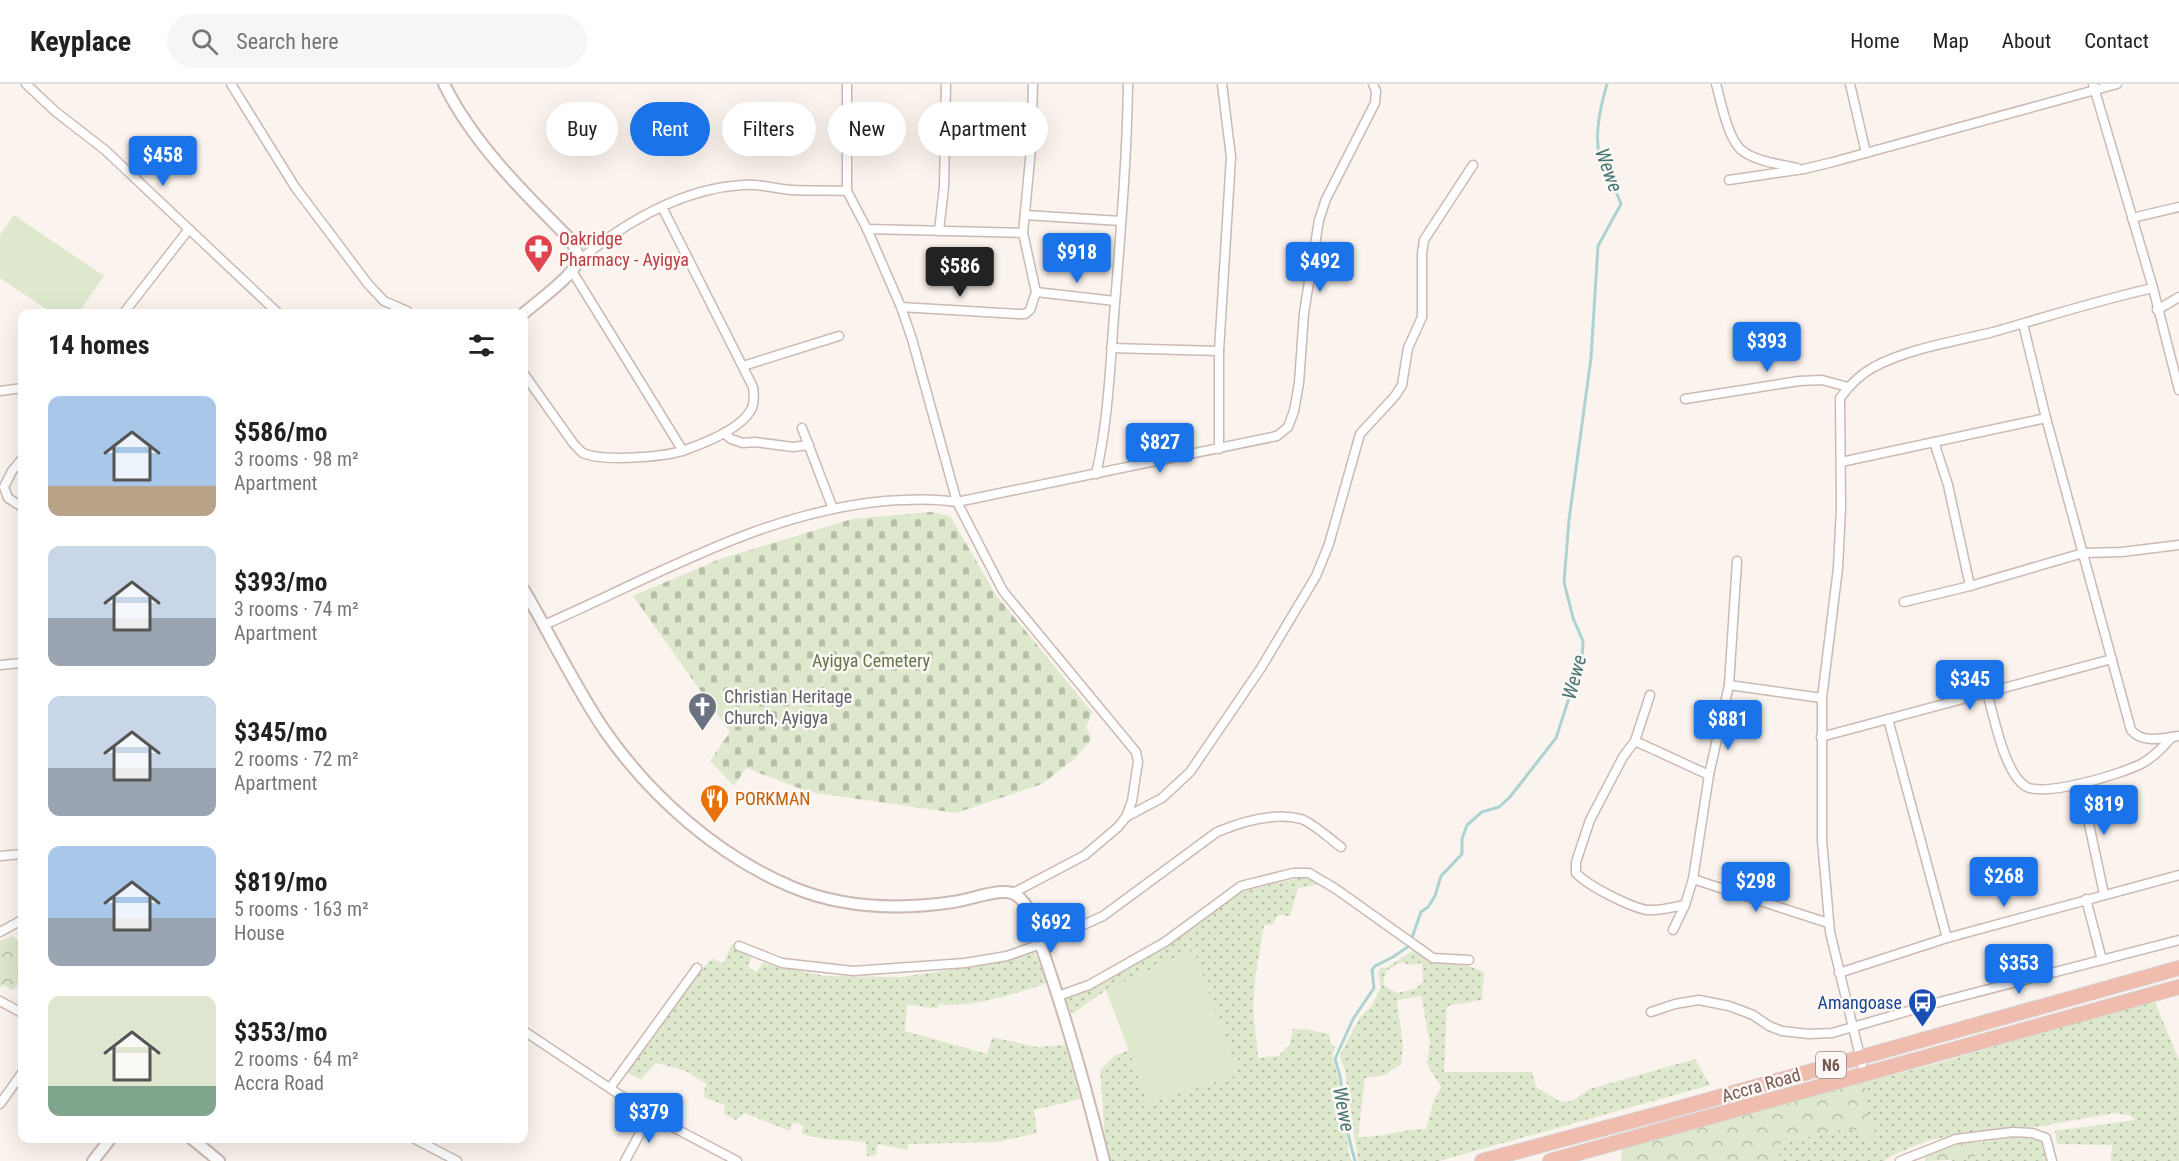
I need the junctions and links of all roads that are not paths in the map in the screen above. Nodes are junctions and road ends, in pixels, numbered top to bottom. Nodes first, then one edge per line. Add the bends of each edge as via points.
1 (26, 84) edge
2 (231, 84) edge
3 (444, 84) edge
4 (847, 84) edge
5 (946, 84) edge
6 (1033, 84) edge
7 (1128, 84) edge
8 (1222, 84) edge
9 (1373, 84) edge
10 (1716, 84) edge
11 (1850, 84) edge
12 (2117, 84) edge
13 (2094, 87) edge
14 (1866, 153) junction
15 (1473, 165) dead end
16 (1803, 169) junction
17 (1729, 180) dead end
18 (847, 190) junction
19 (662, 207) junction
20 (2179, 207) edge
21 (1025, 215) junction
22 (2132, 218) junction
23 (1121, 221) junction
24 (189, 229) junction
25 (867, 229) junction
26 (939, 231) junction
27 (1023, 233) junction
28 (575, 266) junction
29 (2153, 288) junction
30 (1036, 292) junction
31 (2179, 297) edge
32 (1115, 301) junction
33 (901, 307) junction
34 (127, 309) edge
35 (274, 309) edge
36 (402, 309) edge
37 (528, 309) edge
38 (2157, 310) junction
39 (2023, 324) junction
40 (838, 336) dead end
41 (1112, 348) junction
42 (1219, 351) junction
43 (743, 366) junction
44 (528, 380) edge
45 (1848, 387) junction
46 (18, 389) edge
47 (2179, 390) edge
48 (0, 391) edge
49 (1685, 399) dead end
50 (2046, 418) junction
51 (802, 428) dead end
52 (724, 433) junction
53 (1934, 442) junction
54 (809, 445) junction
55 (1219, 449) junction
56 (683, 451) junction
57 (1841, 462) junction
58 (18, 464) edge
59 (1096, 474) junction
60 (957, 502) junction
61 (18, 504) edge
62 (832, 509) junction
63 (2179, 545) edge
64 (2083, 553) junction
65 (1737, 561) dead end
66 (1970, 586) junction
67 (528, 597) edge
68 (1904, 602) dead end
69 (544, 626) junction
70 (2112, 659) junction
71 (18, 663) edge
72 (0, 665) edge
73 (1729, 685) junction
74 (1987, 693) junction
75 (1650, 695) dead end
76 (1822, 698) junction
77 (1888, 719) junction
78 (1821, 737) junction
79 (2176, 737) edge
80 (1635, 741) junction
81 (1709, 775) junction
82 (2078, 784) junction
83 (1126, 817) junction
84 (1341, 847) dead end
85 (18, 854) edge
86 (0, 856) edge
87 (2179, 875) edge
88 (1693, 879) junction
89 (1013, 893) junction
90 (2104, 894) junction
91 (2086, 899) junction
92 (1685, 905) junction
93 (18, 922) edge
94 (1828, 923) junction
95 (1673, 930) dead end
96 (0, 932) edge
97 (1947, 938) junction
98 (2179, 940) edge
99 (1041, 944) junction
100 (738, 946) dead end
101 (1469, 960) dead end
102 (2102, 960) junction
103 (697, 968) dead end
104 (2179, 968) edge
105 (1839, 973) junction
106 (2179, 987) edge
107 (1058, 996) junction
108 (0, 1001) edge
109 (18, 1011) edge
110 (1651, 1012) dead end
111 (1852, 1026) junction
112 (528, 1035) edge
113 (1859, 1058) junction
114 (1864, 1073) junction
115 (18, 1079) edge
116 (610, 1088) junction
117 (0, 1104) edge
118 (650, 1114) junction
119 (107, 1143) edge
120 (197, 1143) edge
121 (422, 1143) edge
122 (93, 1161) edge
123 (219, 1161) edge
124 (457, 1161) edge
125 (625, 1161) edge
126 (737, 1161) edge
127 (1104, 1161) edge
128 (1482, 1161) edge
129 (1550, 1161) edge
130 (1900, 1161) edge
131 (2052, 1161) edge

1 - 24 street via 105,150
2 - 36 street via 296,187 368,284 384,301
3 - 28 street via 453,103 496,161 570,238 576,251
4 - 18 street
5 - 26 street via 945,187
6 - 21 street
7 - 23 street
8 - 42 street via 1231,157
9 - 55 street via 1374,103 1319,220 1304,314 1299,383 1288,427 1277,436
10 - 16 street via 1733,140 1742,151
11 - 14 street
12 - 13 street
13 - 14 street
13 - 22 street
14 - 16 street
15 - 83 street via 1424,240 1422,316 1408,348 1402,385 1360,434 1316,576 1261,668 1190,772 1162,798
16 - 17 street
18 - 19 street via 791,190 743,184 698,193
18 - 25 street
19 - 28 street via 606,238
19 - 43 street
20 - 22 street
21 - 23 street
21 - 27 street
22 - 29 street
23 - 32 street
24 - 34 street
24 - 35 street
25 - 26 street
25 - 33 street
26 - 27 street
27 - 30 street
28 - 37 street
28 - 56 street
29 - 38 street
29 - 39 street
30 - 32 street
30 - 33 street via 1025,314
31 - 38 street
32 - 41 street
33 - 60 street
38 - 47 street
39 - 45 street via 1903,356 1874,367
39 - 50 street
40 - 43 street
41 - 42 street
41 - 59 street via 1104,439
42 - 55 street
43 - 52 street via 753,387 752,409
44 - 56 street via 582,452 632,458
45 - 49 street via 1822,380 1799,381
45 - 57 street via 1840,398
46 - 48 street
50 - 53 street
50 - 64 street
51 - 54 street
52 - 54 street via 743,443
52 - 56 street
53 - 57 street
53 - 66 street via 1948,485
54 - 62 street
55 - 59 street
57 - 76 street via 1838,568
58 - 61 street via 4,487 8,498
59 - 60 street
60 - 62 street via 905,499
60 - 83 street via 1004,591 1136,752 1137,772
62 - 69 street via 717,545
63 - 64 street
64 - 66 street
64 - 70 street
65 - 73 street
66 - 68 street
67 - 69 street
69 - 89 street via 592,711 622,753 666,801 741,861 793,887 851,903 921,907 999,892
70 - 74 street
70 - 79 street via 2131,730 2145,739
71 - 72 street
73 - 76 street
73 - 81 street
74 - 77 street
74 - 82 street via 2006,758 2025,787 2040,790
75 - 80 street
76 - 78 street
77 - 78 street
77 - 97 street
78 - 94 street via 1823,873
79 - 82 street via 2141,764
80 - 81 street
80 - 92 street via 1590,820 1576,873 1636,907 1650,910
81 - 88 street
82 - 90 street
83 - 89 street via 1085,855
84 - 99 street via 1303,820 1274,817 1238,823 1217,832 1103,916
85 - 86 street
87 - 90 street
88 - 92 street
88 - 94 street
89 - 99 street via 1027,907
90 - 91 street
91 - 97 street
91 - 102 street
92 - 95 street
93 - 96 street
94 - 105 street
97 - 105 street
98 - 102 street
99 - 100 street via 1007,956 965,963 853,971 782,963
99 - 107 street
101 - 107 street via 1433,958 1318,878 1309,873 1293,873 1241,886 1165,942 1089,985
102 - 111 street
103 - 116 street
104 - 113 highway, Accra Road / N6
105 - 111 street
106 - 114 highway, Accra Road / N6
107 - 127 street via 1085,1081
108 - 109 street
110 - 111 street via 1699,1000 1729,1006 1782,1031 1832,1033
111 - 113 street
112 - 116 street
113 - 114 street
113 - 128 highway, Accra Road / N6
114 - 129 highway, Accra Road / N6
115 - 117 street
116 - 118 street
118 - 125 street
118 - 126 street
119 - 122 street
120 - 123 street
121 - 124 street
130 - 131 street via 1956,1139 2013,1132 2046,1138

